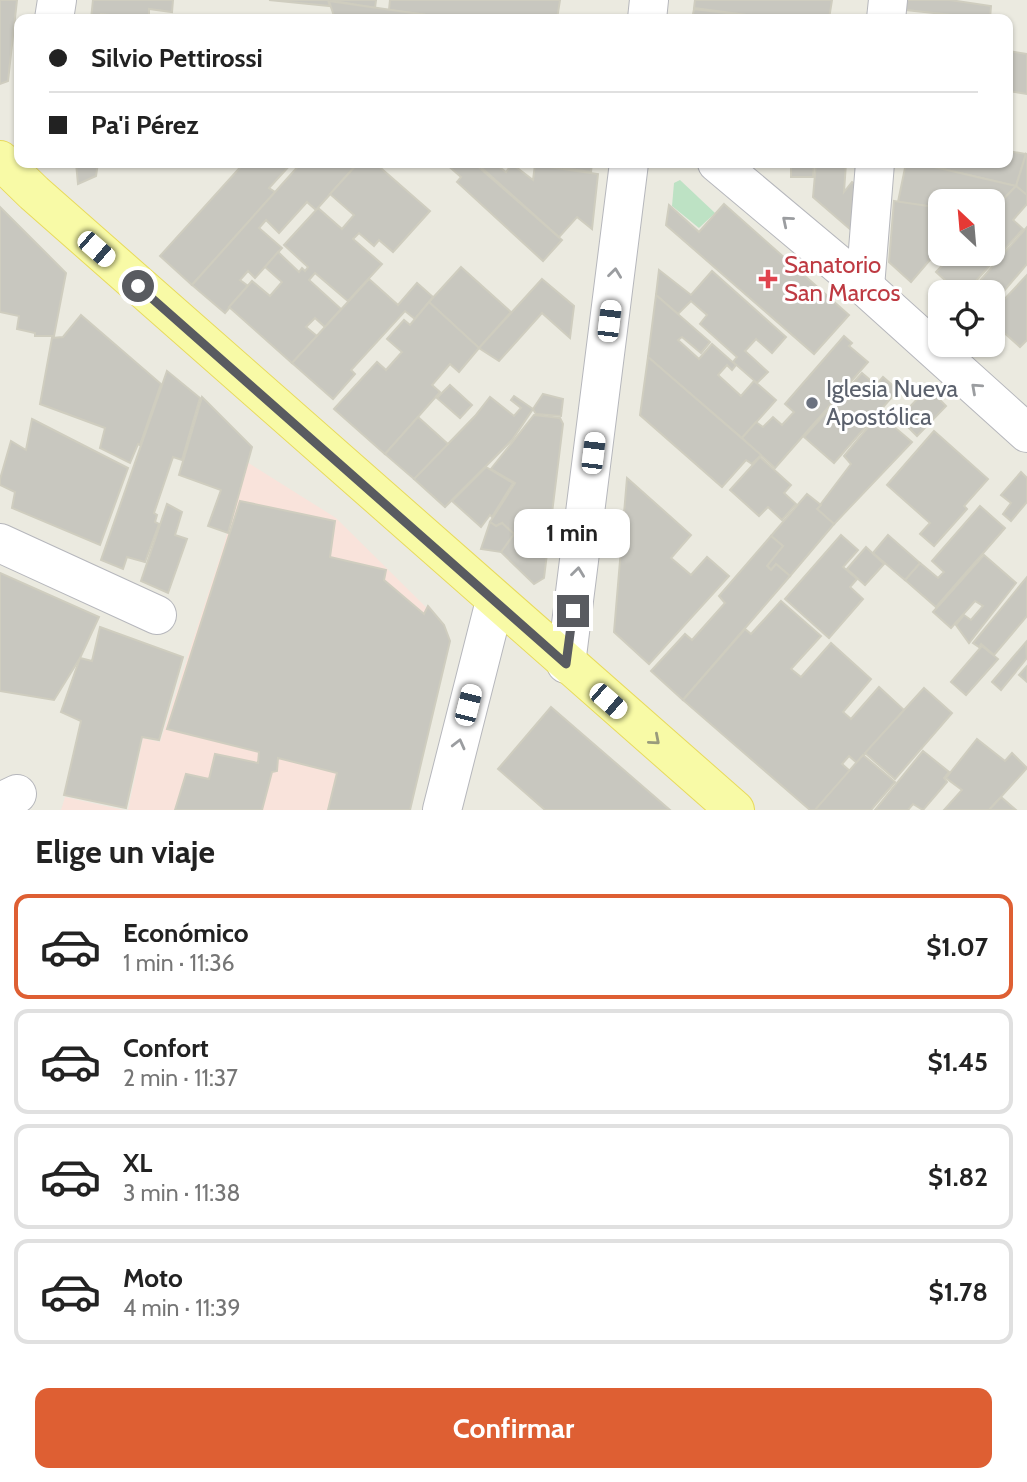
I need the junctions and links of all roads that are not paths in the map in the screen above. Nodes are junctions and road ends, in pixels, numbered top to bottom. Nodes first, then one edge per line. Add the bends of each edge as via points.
1 (16, 168) edge
2 (628, 168) edge
3 (723, 168) edge
4 (875, 168) edge
5 (35, 178) edge
6 (865, 287) junction
7 (1027, 433) edge
8 (0, 543) edge
9 (495, 601) junction
10 (157, 615) dead end
11 (566, 664) junction
12 (442, 810) edge
13 (735, 810) edge

1 - 5 main road
11 -> 2 street
6 -> 3 street
4 - 6 street
5 - 9 main road
7 -> 6 street
8 - 10 street
9 - 11 main road
12 -> 9 street
11 -> 13 main road

